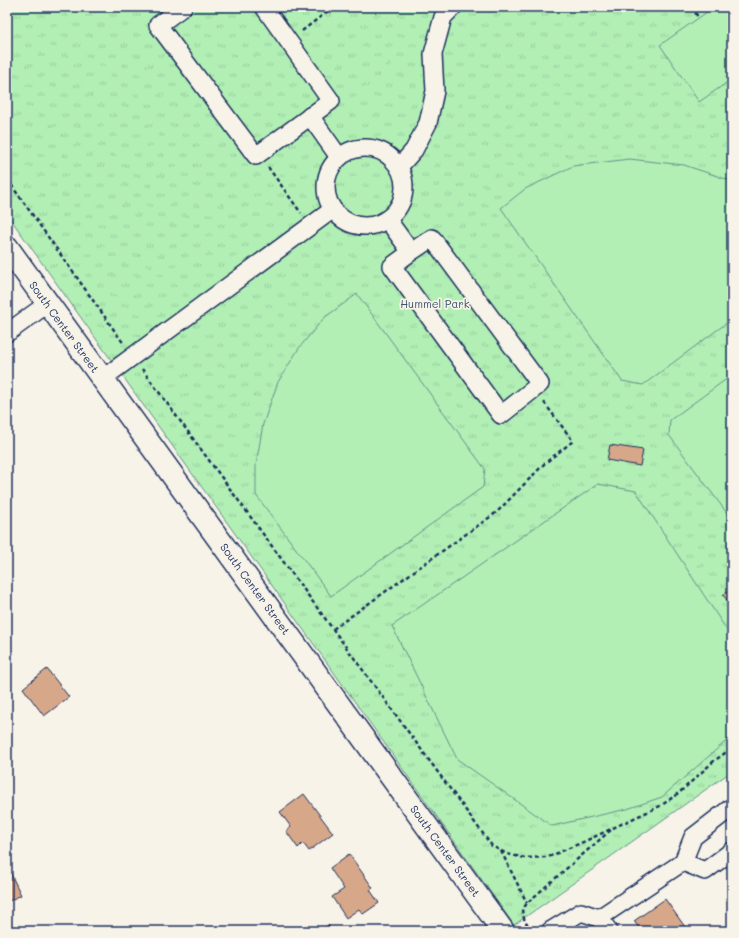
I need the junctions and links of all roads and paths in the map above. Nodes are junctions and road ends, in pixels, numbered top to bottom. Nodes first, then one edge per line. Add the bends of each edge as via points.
1 (183, 7) edge
2 (264, 7) edge
3 (333, 7) edge
4 (453, 7) edge
5 (691, 7) edge
6 (699, 18) dead end
7 (288, 40) junction
8 (310, 116) junction
9 (258, 154) junction
10 (339, 157) junction
11 (399, 167) junction
12 (7, 179) edge
13 (332, 210) junction
14 (304, 217) dead end
15 (387, 219) junction
16 (7, 247) edge
17 (411, 252) junction
18 (47, 304) junction
19 (7, 333) edge
20 (133, 356) junction
21 (102, 379) junction
22 (534, 388) junction
23 (333, 629) junction
24 (732, 748) edge
25 (732, 808) edge
26 (615, 827) junction
27 (501, 851) junction
28 (732, 851) edge
29 (683, 862) junction
30 (527, 903) junction
31 (604, 924) edge
32 (503, 931) edge
33 (533, 931) edge
34 (550, 931) edge

1 - 9 lane via 158,25 256,156
2 - 7 lane
3 - 7 path
4 - 11 lane via 442,17 432,54 434,91 428,123 414,150
5 - 6 path
7 - 8 lane via 331,101
8 - 9 lane
8 - 10 lane
9 - 14 path
10 - 11 lane via 355,149 368,148 390,157
10 - 13 lane via 328,173 325,186
11 - 15 lane via 404,179 404,192 400,205
12 - 20 path
13 - 15 lane via 354,225 367,227
13 - 20 lane
15 - 17 lane
16 - 18 main road, South Center Street
17 - 22 lane via 432,238 540,384
17 - 22 lane via 392,266 501,415
18 - 19 lane
18 - 21 main road, South Center Street
20 - 21 lane
20 - 23 path
21 - 32 main road, South Center Street
22 - 23 path via 573,441 545,463 497,512
23 - 27 path via 492,846
24 - 26 path via 662,805
25 - 29 lane via 693,836
26 - 27 path via 548,856 525,858
26 - 30 path
27 - 30 path
28 - 29 lane via 705,871
29 - 31 lane
30 - 33 path via 522,912 525,922
31 - 34 lane via 581,912

